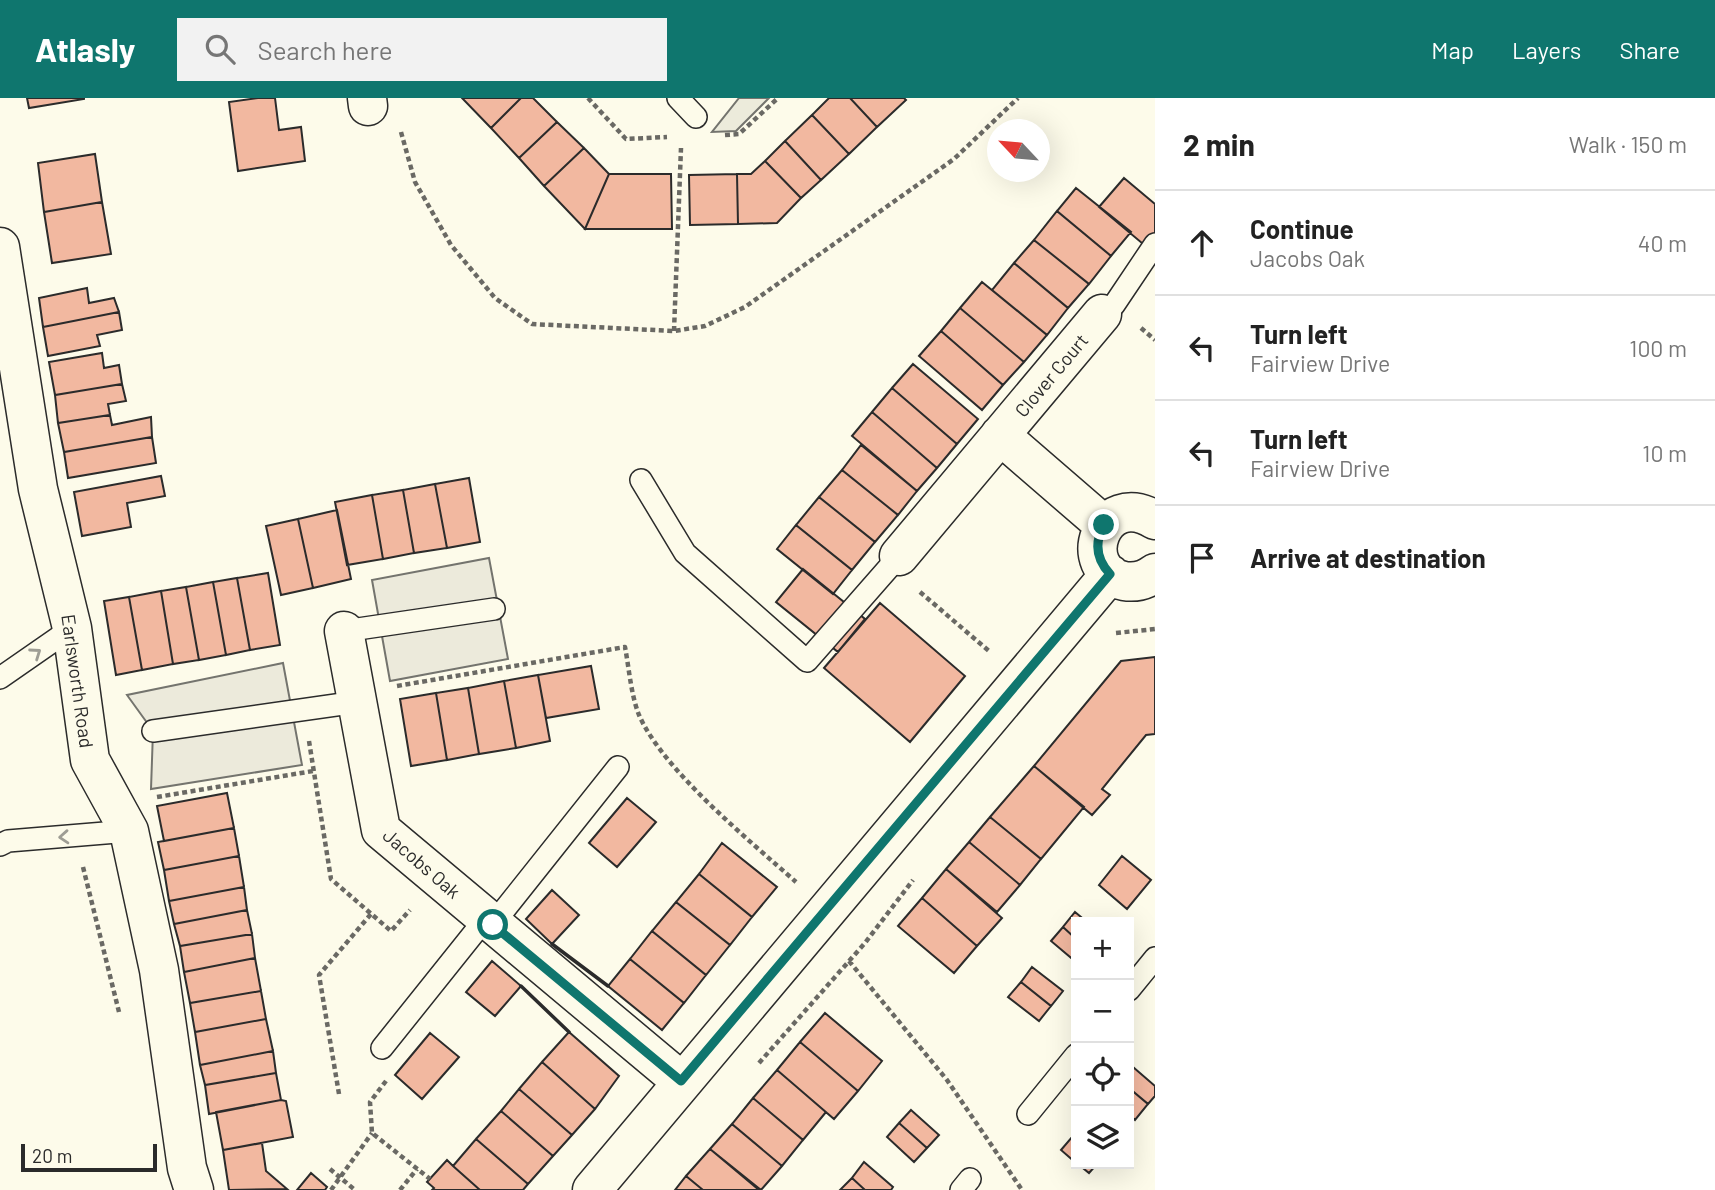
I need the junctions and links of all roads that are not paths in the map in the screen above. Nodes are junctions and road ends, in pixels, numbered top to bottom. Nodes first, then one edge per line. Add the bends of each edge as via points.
1 (678, 98) edge
2 (696, 117) dead end
3 (1155, 244) edge
4 (0, 247) edge
5 (1102, 314) joint
6 (1000, 435) junction
7 (641, 480) dead end
8 (1155, 520) edge
9 (1104, 525) junction
10 (894, 561) joint
11 (1155, 573) edge
12 (1110, 574) junction
13 (494, 609) dead end
14 (72, 628) junction
15 (344, 631) joint
16 (0, 678) edge
17 (357, 702) junction
18 (153, 731) dead end
19 (618, 767) dead end
20 (129, 831) junction
21 (0, 845) edge
22 (489, 921) junction
23 (1155, 958) edge
24 (1134, 984) edge
25 (382, 1048) dead end
26 (1071, 1061) edge
27 (681, 1081) junction
28 (1028, 1114) dead end
29 (194, 1190) edge
30 (592, 1190) edge

1 - 2 lane
3 - 5 lane via 1114,305
4 - 14 street, Earlsworth Road via 38,489
5 - 6 street, Clover Court
6 - 9 street, Clover Court
6 - 10 street, Clover Court
7 - 10 lane via 685,553 807,661
8 - 9 street via 1135,512 1123,513
9 - 12 street via 1097,545
11 - 12 street via 1130,582
12 - 27 street
13 - 15 lane
16 -> 14 lane
14 - 20 street, Earlsworth Road via 90,760
15 - 17 street, Jacobs Oak
17 - 18 lane
17 - 22 street, Jacobs Oak via 381,830
19 - 22 lane
20 -> 21 lane
20 - 29 street, Earlsworth Road via 159,970
22 - 25 lane
22 - 27 street, Jacobs Oak
23 - 24 lane
26 - 28 lane
27 - 30 street

